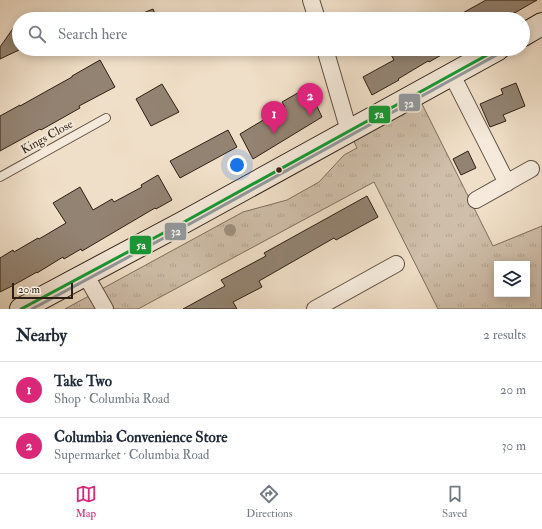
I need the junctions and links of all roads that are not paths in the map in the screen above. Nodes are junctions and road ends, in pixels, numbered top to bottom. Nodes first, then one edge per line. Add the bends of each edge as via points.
1 (311, 0) edge
2 (315, 12) edge
3 (542, 24) edge
4 (530, 31) edge
5 (328, 56) edge
6 (486, 56) edge
7 (452, 75) junction
8 (106, 118) dead end
9 (349, 131) junction
10 (532, 170) dead end
11 (0, 177) edge
12 (507, 183) junction
13 (476, 200) dead end
14 (396, 264) dead end
15 (86, 274) junction
16 (21, 309) edge
17 (105, 309) edge
18 (315, 309) edge

1 - 2 street
3 - 4 street
5 - 9 street
6 - 7 street
7 - 9 street
7 - 12 street
8 - 11 lane, Kings Close
9 - 15 street
10 - 12 street
12 - 13 street
14 - 18 street
15 - 16 street
15 - 17 street

